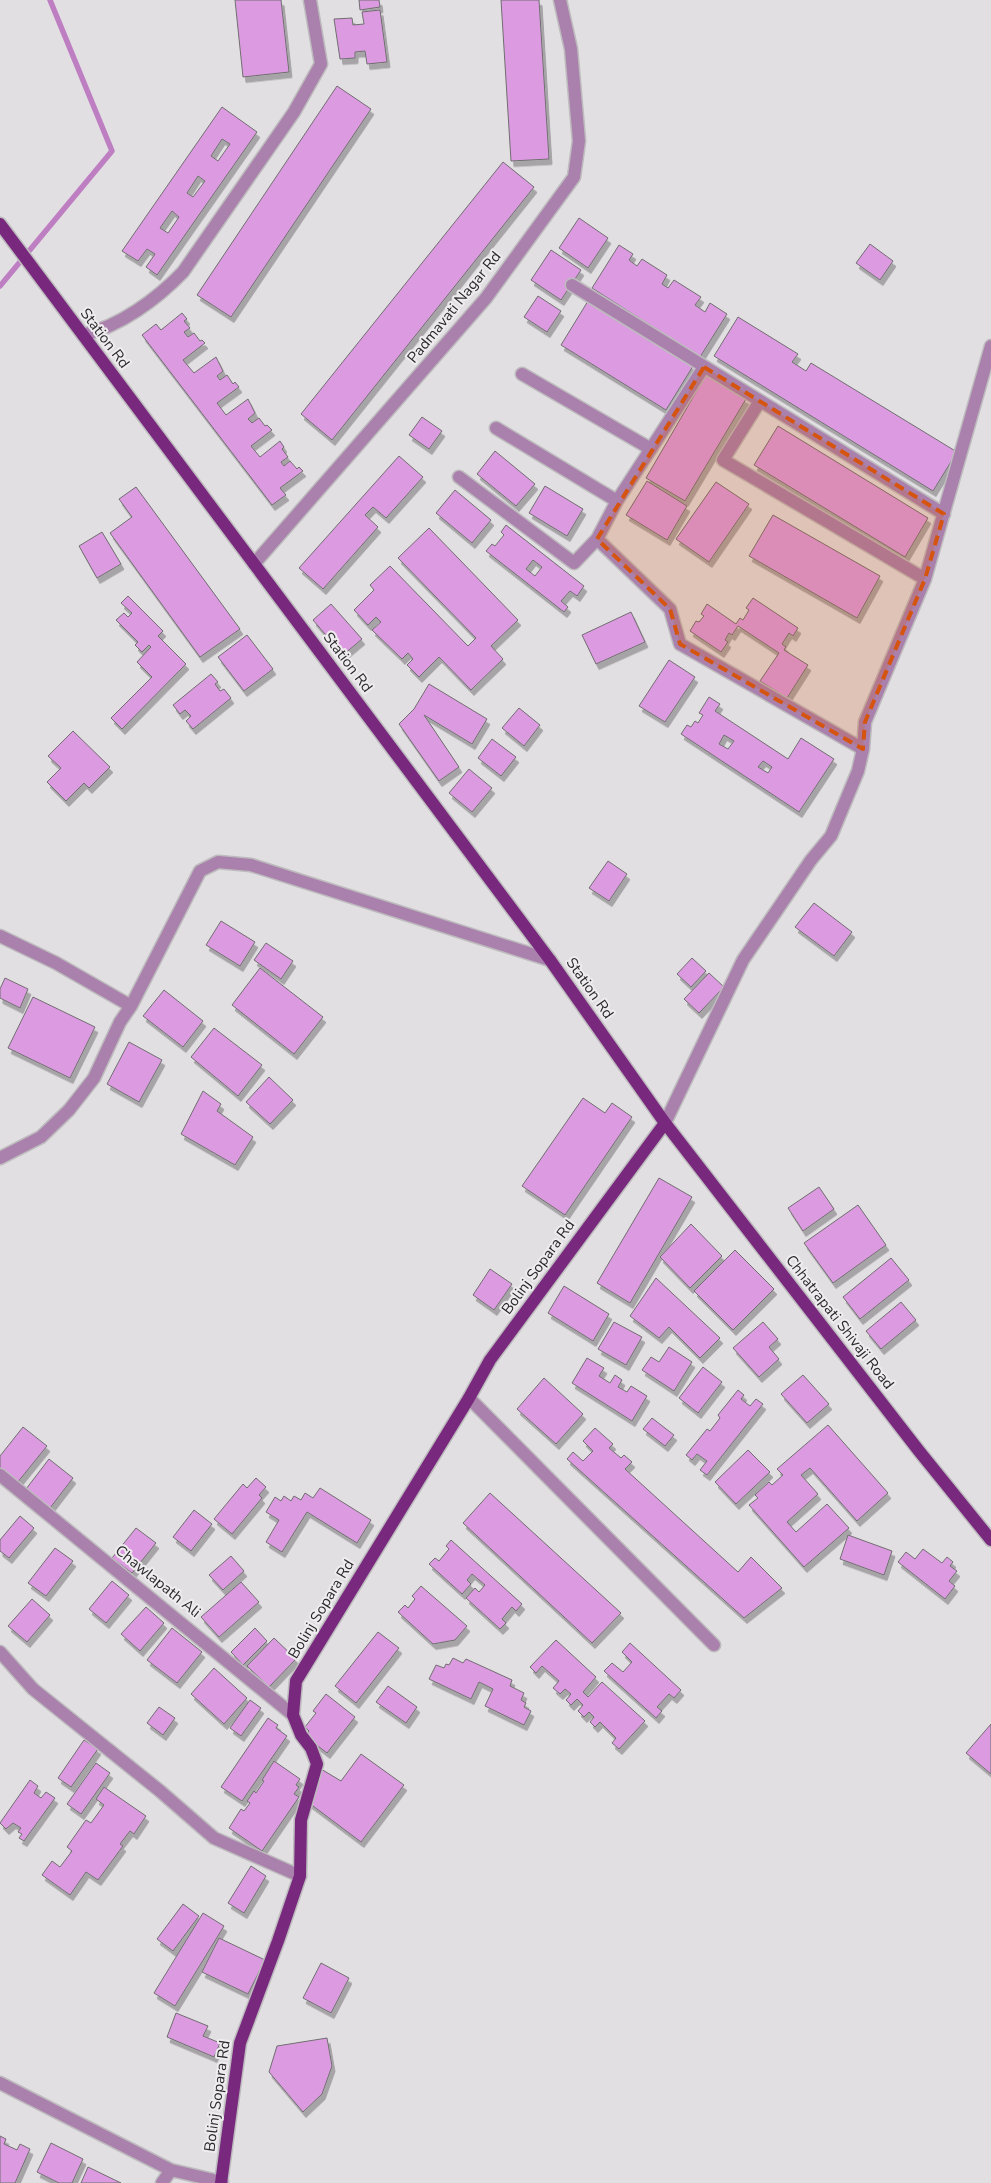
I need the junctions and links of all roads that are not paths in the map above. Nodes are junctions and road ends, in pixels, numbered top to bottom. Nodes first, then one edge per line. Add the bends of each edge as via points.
1 (310, 0) edge
2 (560, 0) edge
3 (0, 224) edge
4 (572, 285) dead end
5 (83, 335) junction
6 (991, 346) edge
7 (704, 367) junction
8 (522, 374) dead end
9 (760, 401) junction
10 (496, 428) dead end
11 (651, 449) junction
12 (458, 477) dead end
13 (618, 501) junction
14 (944, 514) junction
15 (597, 539) junction
16 (254, 564) junction
17 (925, 579) junction
18 (863, 749) junction
19 (0, 936) edge
20 (550, 960) junction
21 (131, 1006) junction
22 (665, 1123) junction
23 (0, 1158) edge
24 (469, 1398) junction
25 (0, 1475) edge
26 (991, 1540) edge
27 (714, 1644) dead end
28 (0, 1652) edge
29 (293, 1715) junction
30 (300, 1876) junction
31 (0, 2083) edge
32 (171, 2170) junction
33 (162, 2183) edge
34 (222, 2183) edge

1 - 5 street via 321,64 294,112 182,272 163,293 104,330
2 - 16 street, Padmavati Nagar Rd via 571,49 578,141 574,177 486,298
3 - 5 main road, Station Rd
4 - 7 street
5 - 16 main road, Station Rd
6 - 14 street
7 - 9 street
7 - 11 street
8 - 11 street
9 - 14 street
9 - 17 street via 723,460
10 - 13 street
11 - 13 street
12 - 15 street via 574,563
13 - 15 street
14 - 17 street
15 - 18 street via 670,609 680,644
16 - 20 main road, Station Rd
17 - 18 street via 865,722
18 - 22 street via 858,770 831,836 743,960
19 - 21 street via 56,963
20 - 21 street via 251,865 218,862 200,871
20 - 22 main road, Station Rd
21 - 23 street via 94,1078 69,1110 41,1137
22 - 24 main road, Bolinj Sopara Rd via 490,1360
22 - 26 main road, Chhatrapati Shivaji Road
24 - 27 street
24 - 29 main road, Bolinj Sopara Rd via 296,1681
25 - 29 street, Chawlapath Ali
28 - 30 street via 33,1689 214,1838
29 - 30 main road, Bolinj Sopara Rd via 316,1764 301,1820
30 - 34 main road, Bolinj Sopara Rd via 240,2043
31 - 32 street
32 - 33 street
32 - 34 street

